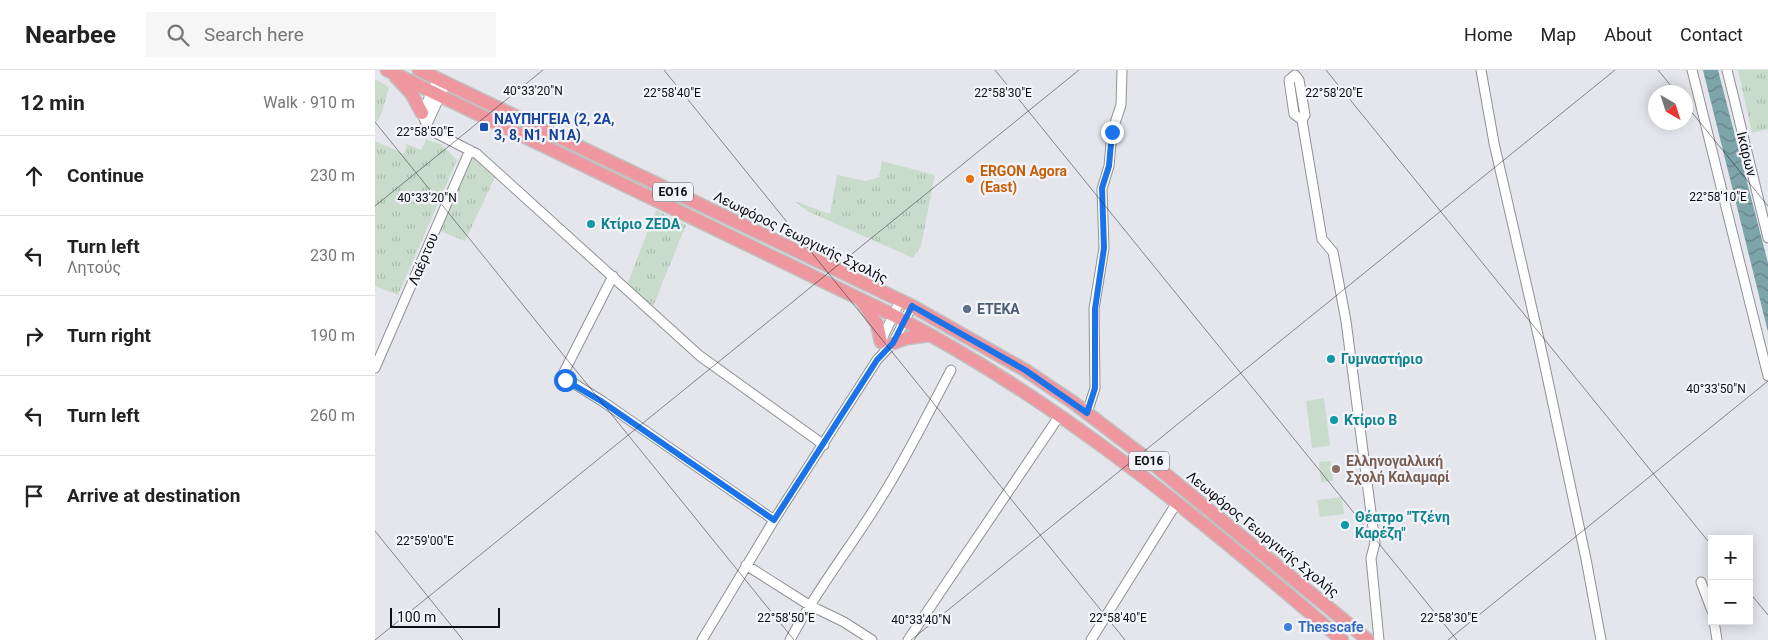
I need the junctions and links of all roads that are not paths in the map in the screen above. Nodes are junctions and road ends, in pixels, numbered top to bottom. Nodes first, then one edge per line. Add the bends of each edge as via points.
1 (419, 70) edge
2 (1122, 70) edge
3 (1481, 70) edge
4 (1692, 70) edge
5 (1727, 70) edge
6 (390, 72) edge
7 (442, 81) junction
8 (436, 93) junction
9 (422, 113) junction
10 (1302, 120) dead end
11 (426, 126) junction
12 (470, 150) junction
13 (1768, 238) edge
14 (613, 276) junction
15 (859, 299) junction
16 (906, 304) junction
17 (899, 318) junction
18 (931, 335) junction
19 (887, 342) junction
20 (375, 368) edge
21 (951, 370) dead end
22 (1768, 376) edge
23 (1087, 413) junction
24 (1060, 415) junction
25 (823, 444) junction
26 (1176, 504) junction
27 (774, 520) junction
28 (747, 565) junction
29 (1701, 582) dead end
30 (1708, 600) edge
31 (809, 604) junction
32 (1715, 625) edge
33 (702, 640) edge
34 (790, 640) edge
35 (872, 640) edge
36 (908, 640) edge
37 (1091, 640) edge
38 (1343, 640) edge
39 (1368, 640) edge
40 (1379, 640) edge
41 (1601, 640) edge
42 (1717, 640) edge

1 - 7 main road, Λεωφόρος Γεωργικής Σχολής / ΕΟ16
2 - 23 street via 1121,104 1112,132 1109,166 1102,188 1104,248 1095,309 1095,388
3 - 41 street via 1494,143 1587,559
4 - 22 street
5 - 13 street, Ικάρων
6 - 8 main road, ΕΟ16
6 - 9 main road via 411,92
7 - 8 street
7 - 16 main road, Λεωφόρος Γεωργικής Σχολής / ΕΟ16
8 - 9 street
8 - 11 street
8 - 15 main road, ΕΟ16
9 - 11 street
10 - 40 street via 1322,239 1333,252 1350,344 1375,543 1371,558
11 - 12 street
12 - 14 street
12 - 20 street, Λαέρτου
14 - 25 street via 701,356
14 - 27 street via 561,376
15 - 17 main road, ΕΟ16
15 - 19 main road via 875,318
16 - 17 street
16 - 17 street
16 - 23 main road, Λεωφόρος Γεωργικής Σχολής / ΕΟ16 via 1025,370
17 - 18 main road, ΕΟ16
17 - 19 street
18 - 19 main road
18 - 24 main road, ΕΟ16
19 - 25 street
21 - 31 street via 882,497 825,585
23 - 39 main road, Λεωφόρος Γεωργικής Σχολής / ΕΟ16
24 - 26 main road, ΕΟ16
24 - 36 street
25 - 27 street
26 - 37 street
26 - 38 main road, ΕΟ16
27 - 28 street
28 - 31 street
28 - 33 street
29 - 30 street
31 - 34 street
31 - 35 street
32 - 42 street

